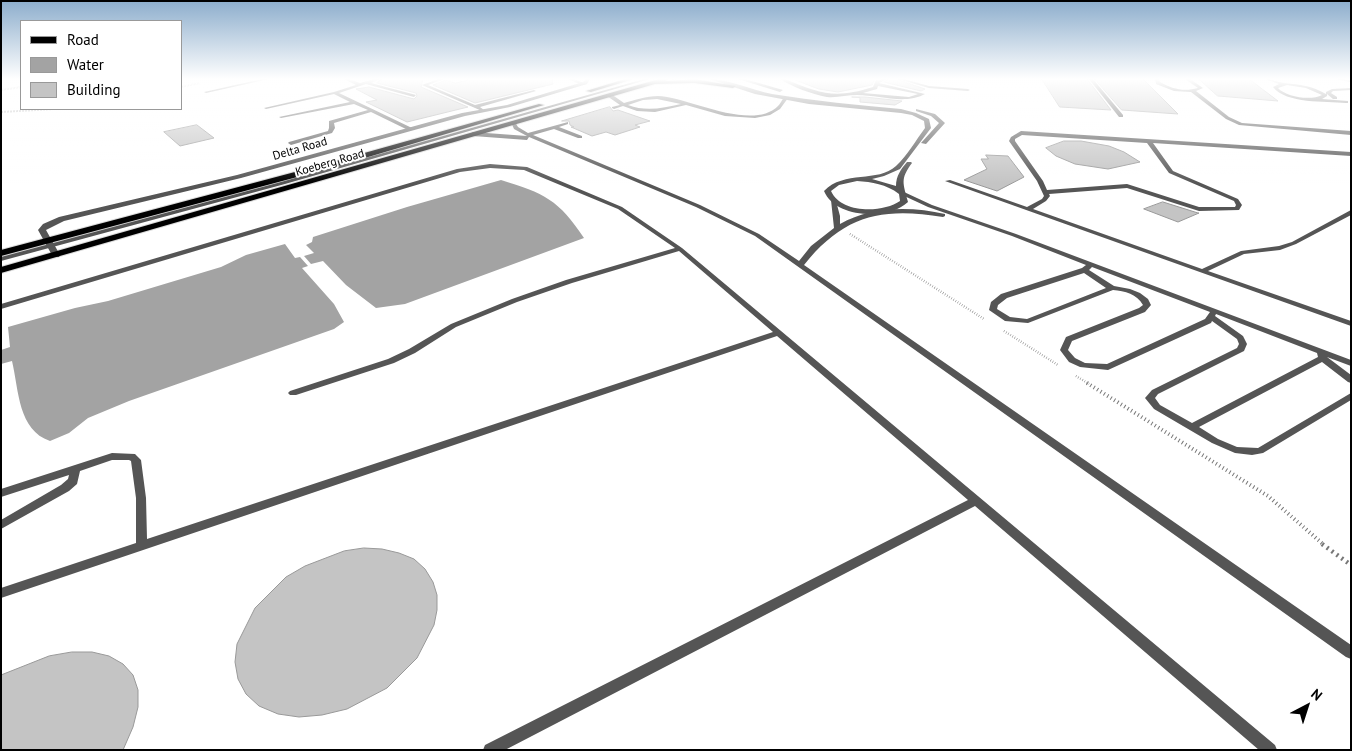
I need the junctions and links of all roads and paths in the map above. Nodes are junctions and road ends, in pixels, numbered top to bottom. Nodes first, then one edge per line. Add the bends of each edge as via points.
1 (295, 114) edge
2 (360, 114) edge
3 (378, 114) edge
4 (467, 114) edge
5 (509, 114) edge
6 (530, 114) edge
7 (541, 114) edge
8 (723, 114) edge
9 (760, 114) edge
10 (911, 114) edge
11 (925, 114) edge
12 (930, 114) edge
13 (1222, 114) edge
14 (918, 116) junction
15 (281, 117) dead end
16 (513, 122) junction
17 (566, 123) dead end
18 (554, 127) junction
19 (410, 129) junction
20 (1351, 132) edge
21 (473, 134) junction
22 (528, 135) junction
23 (580, 137) dead end
24 (1148, 140) junction
25 (542, 141) junction
26 (290, 143) dead end
27 (1351, 154) edge
28 (857, 179) junction
29 (948, 180) dead end
30 (1046, 192) junction
31 (902, 193) junction
32 (833, 201) junction
33 (1028, 209) junction
34 (882, 211) junction
35 (1351, 212) edge
36 (968, 219) junction
37 (837, 227) junction
38 (845, 232) dead end
39 (48, 243) junction
40 (680, 249) junction
41 (1, 253) edge
42 (56, 254) junction
43 (1, 259) edge
44 (800, 265) junction
45 (1088, 267) junction
46 (1, 270) edge
47 (1202, 271) junction
48 (1112, 288) junction
49 (1, 307) edge
50 (1213, 314) junction
51 (992, 324) dead end
52 (1351, 324) edge
53 (1000, 329) dead end
54 (779, 333) junction
55 (1322, 355) junction
56 (1351, 363) edge
57 (1065, 369) dead end
58 (1073, 374) dead end
59 (1351, 380) edge
60 (293, 393) dead end
61 (1351, 396) edge
62 (1192, 427) junction
63 (76, 468) junction
64 (1, 493) edge
65 (975, 501) junction
66 (1, 525) edge
67 (142, 546) junction
68 (1351, 565) edge
69 (1, 593) edge
70 (1351, 653) edge
71 (490, 750) edge
72 (1270, 750) edge

1 - 15 lane
2 - 26 lane via 332,122 330,132
3 - 19 lane
4 - 19 street, Delta Road
5 - 39 main road, Koeberg Road
6 - 39 lane via 283,183
7 - 16 main road, Koeberg Road
8 - 9 lane
10 - 14 street
11 - 14 street
12 - 31 street via 942,123 902,173 899,186
13 - 20 lane via 1241,124
14 - 28 street via 927,120 928,128 898,168 882,175
16 - 21 main road, Koeberg Road
16 - 22 lane via 516,128
17 - 18 lane
18 - 22 lane
18 - 23 lane
19 - 39 street, Delta Road via 239,177 62,219 44,228 43,234
21 - 25 lane
21 - 42 main road, Koeberg Road
22 - 25 lane
24 - 27 lane
24 - 30 lane via 1038,133 1017,135 1012,141
24 - 30 lane via 1171,172 1236,200 1237,209 1198,209 1127,186
25 - 44 lane via 738,224
28 - 31 street via 884,183
28 - 32 street via 842,181 829,188 828,194
29 - 33 lane
30 - 33 lane via 1047,198
31 - 34 street via 905,198 899,206
31 - 36 lane
32 - 34 street via 855,209
32 - 37 lane
33 - 47 lane
34 - 36 lane via 928,212
34 - 37 lane
35 - 47 lane via 1294,243 1243,252
36 - 45 lane
37 - 44 lane via 814,246
38 - 51 path
39 - 41 main road, Koeberg Road
39 - 42 street
39 - 43 lane
40 - 49 lane via 620,208 525,168 490,166 459,170
40 - 54 lane
40 - 60 lane via 511,302 459,323 388,362
42 - 46 main road, Koeberg Road
44 - 70 lane
45 - 48 lane
45 - 48 lane via 1004,296 994,304 994,310 1008,319 1028,321
45 - 50 lane
47 - 52 lane
48 - 50 lane via 1136,294 1147,305 1142,310 1069,339 1064,350 1072,360 1094,368 1108,367 1183,334
50 - 55 lane
50 - 62 lane via 1240,338 1243,344 1240,349 1154,392 1150,398 1157,407
53 - 57 path
54 - 65 lane
54 - 67 lane
55 - 56 lane
55 - 59 lane
55 - 62 lane
58 - 68 path via 1268,496 1330,551
61 - 62 lane via 1260,451 1234,450
63 - 64 lane
63 - 66 lane via 73,480 66,488
63 - 67 lane via 123,454 136,460
65 - 71 lane
65 - 72 lane
67 - 69 lane

